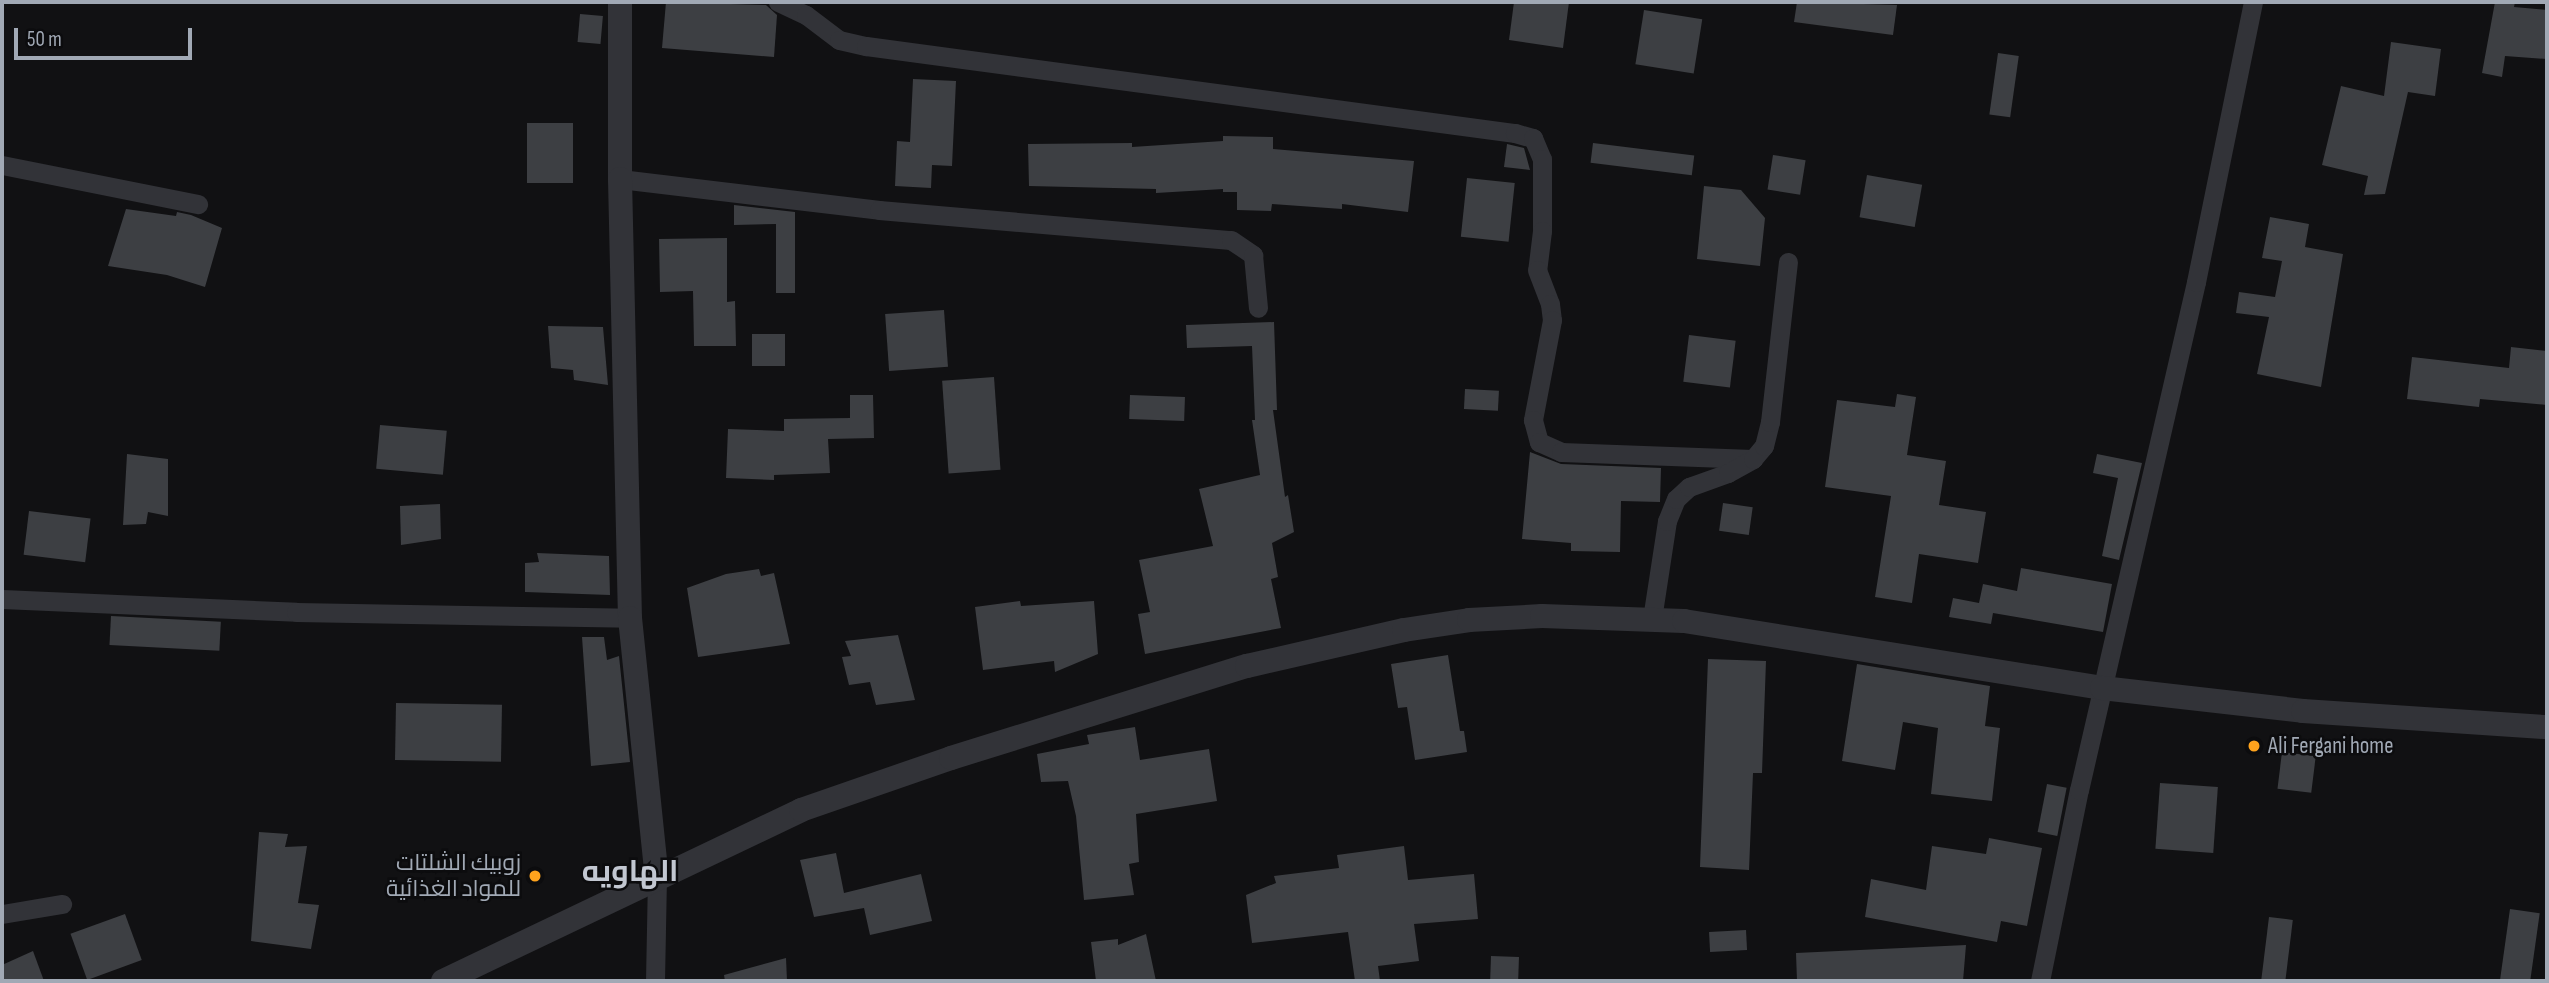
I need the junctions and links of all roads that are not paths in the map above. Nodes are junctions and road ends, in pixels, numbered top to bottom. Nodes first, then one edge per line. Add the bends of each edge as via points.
1 (620, 2) edge
2 (778, 2) edge
3 (2253, 2) edge
4 (2, 165) edge
5 (620, 179) junction
6 (198, 204) dead end
7 (1788, 262) dead end
8 (1258, 308) dead end
9 (1753, 459) junction
10 (2, 599) edge
11 (630, 618) junction
12 (1652, 620) junction
13 (2102, 688) junction
14 (2547, 727) edge
15 (657, 878) junction
16 (62, 904) dead end
17 (2, 915) edge
18 (443, 981) edge
19 (655, 981) edge
20 (2040, 981) edge

1 - 5 street
2 - 9 street via 806,15 839,40 866,46 1532,138 1542,159 1537,270 1552,320 1533,420 1539,442 1561,452
3 - 13 street via 2196,282
4 - 6 street
5 - 8 street via 879,210 1231,240 1253,255
5 - 11 street
7 - 9 street via 1770,422 1764,446
9 - 12 street via 1689,487 1676,499 1667,521
10 - 11 street via 296,612
11 - 15 street
12 - 13 street via 1801,638
12 - 15 street via 1542,616 1469,620 1247,666 801,810
13 - 14 street via 2303,711
13 - 20 street
15 - 18 street
15 - 19 street
16 - 17 street

